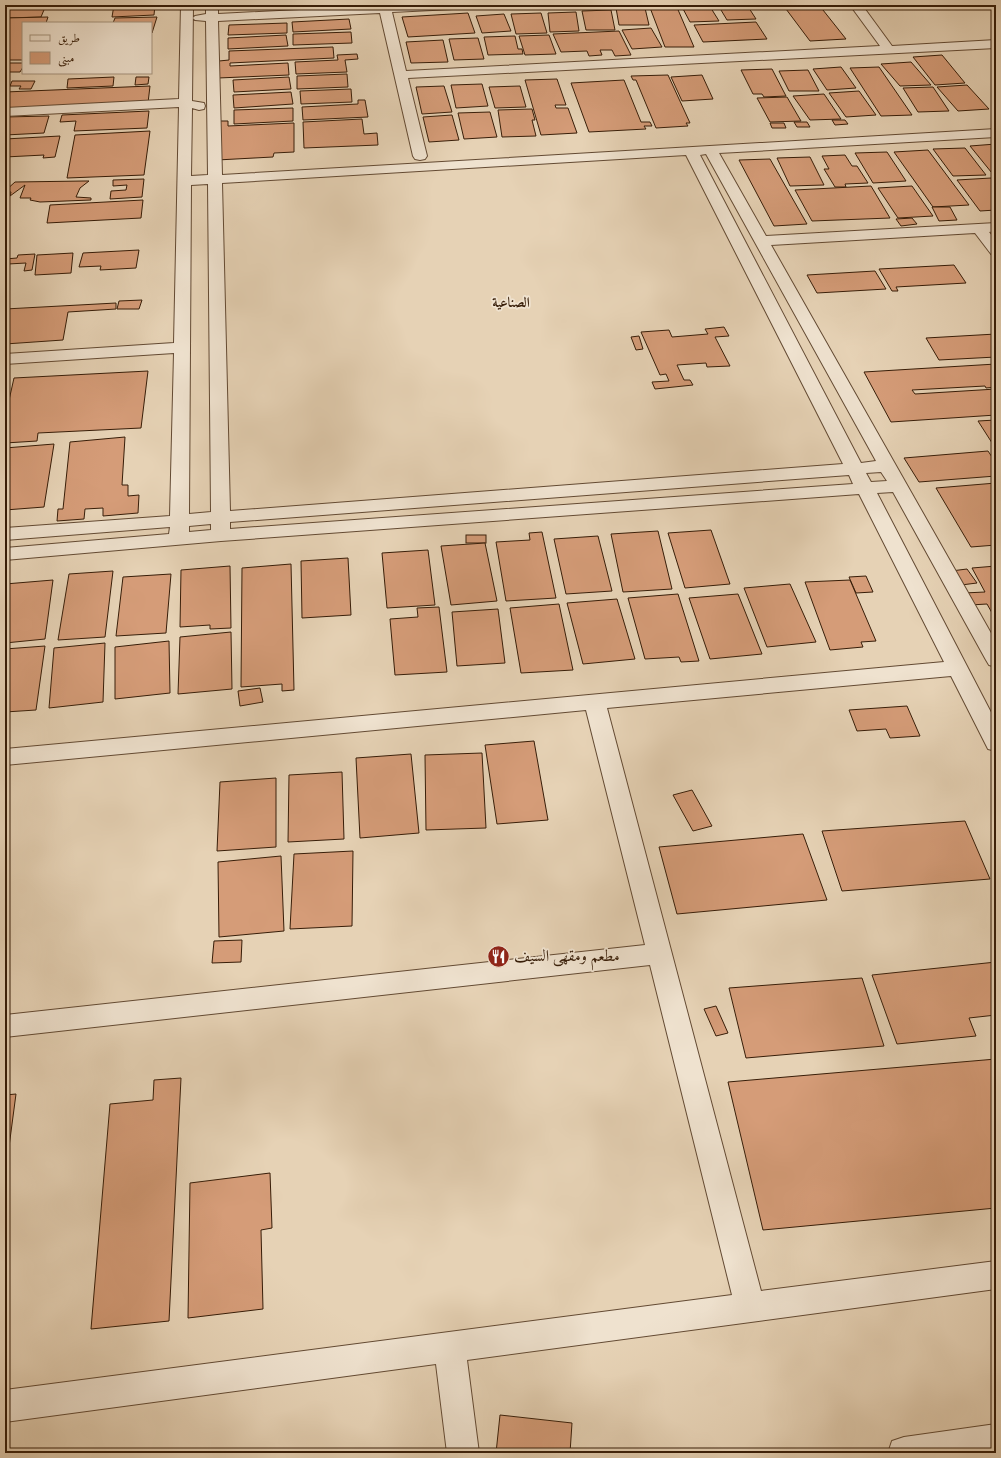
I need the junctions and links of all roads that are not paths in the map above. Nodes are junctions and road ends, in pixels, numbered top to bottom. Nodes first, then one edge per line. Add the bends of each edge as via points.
1 (473, 5) edge
2 (856, 5) edge
3 (189, 9) edge
4 (385, 9) junction
5 (213, 11) edge
6 (996, 44) edge
7 (889, 50) junction
8 (401, 75) junction
9 (186, 103) junction
10 (214, 109) junction
11 (5, 112) edge
12 (996, 122) edge
13 (185, 126) junction
14 (996, 133) edge
15 (674, 141) junction
16 (707, 144) junction
17 (691, 151) junction
18 (420, 156) junction
19 (215, 173) junction
20 (184, 175) junction
21 (996, 227) edge
22 (980, 228) junction
23 (762, 241) junction
24 (200, 244) junction
25 (996, 251) edge
26 (182, 347) junction
27 (5, 359) edge
28 (888, 466) junction
29 (855, 468) junction
30 (899, 486) junction
31 (865, 488) junction
32 (221, 526) junction
33 (179, 530) junction
34 (5, 534) edge
35 (5, 554) edge
36 (996, 660) edge
37 (957, 668) junction
38 (595, 702) junction
39 (996, 743) edge
40 (5, 757) edge
41 (658, 954) junction
42 (5, 1026) edge
43 (996, 1275) edge
44 (750, 1307) junction
45 (450, 1347) junction
46 (5, 1406) edge
47 (996, 1440) edge
48 (463, 1453) edge
49 (904, 1453) edge

1 - 4 street
2 - 7 street
3 - 5 street
3 - 9 street
4 - 5 street
4 - 8 street
5 - 10 street
6 - 7 street
7 - 8 street
8 - 18 street
9 - 10 street
9 - 11 street
9 - 13 street
10 - 13 street
10 - 19 street
12 - 16 street
13 - 20 street
14 - 16 street
15 - 16 street
15 - 17 street
15 - 18 street
16 - 17 street
16 - 23 street
17 - 19 street
17 - 29 street
18 - 19 street
19 - 20 street
19 - 24 street
20 - 24 street
21 - 22 street
22 - 23 street
22 - 25 street
23 - 28 street
24 - 26 street
24 - 32 street
26 - 27 street
26 - 33 street
28 - 29 street
28 - 30 street
29 - 31 street
29 - 32 street
30 - 31 street
30 - 36 street
31 - 32 street
31 - 37 street
32 - 33 street
33 - 34 street
33 - 35 street
37 - 38 street
37 - 39 street
38 - 40 street
38 - 41 street
41 - 42 street
41 - 44 street
43 - 44 street
44 - 45 street
45 - 46 street
45 - 48 street
47 - 49 street

